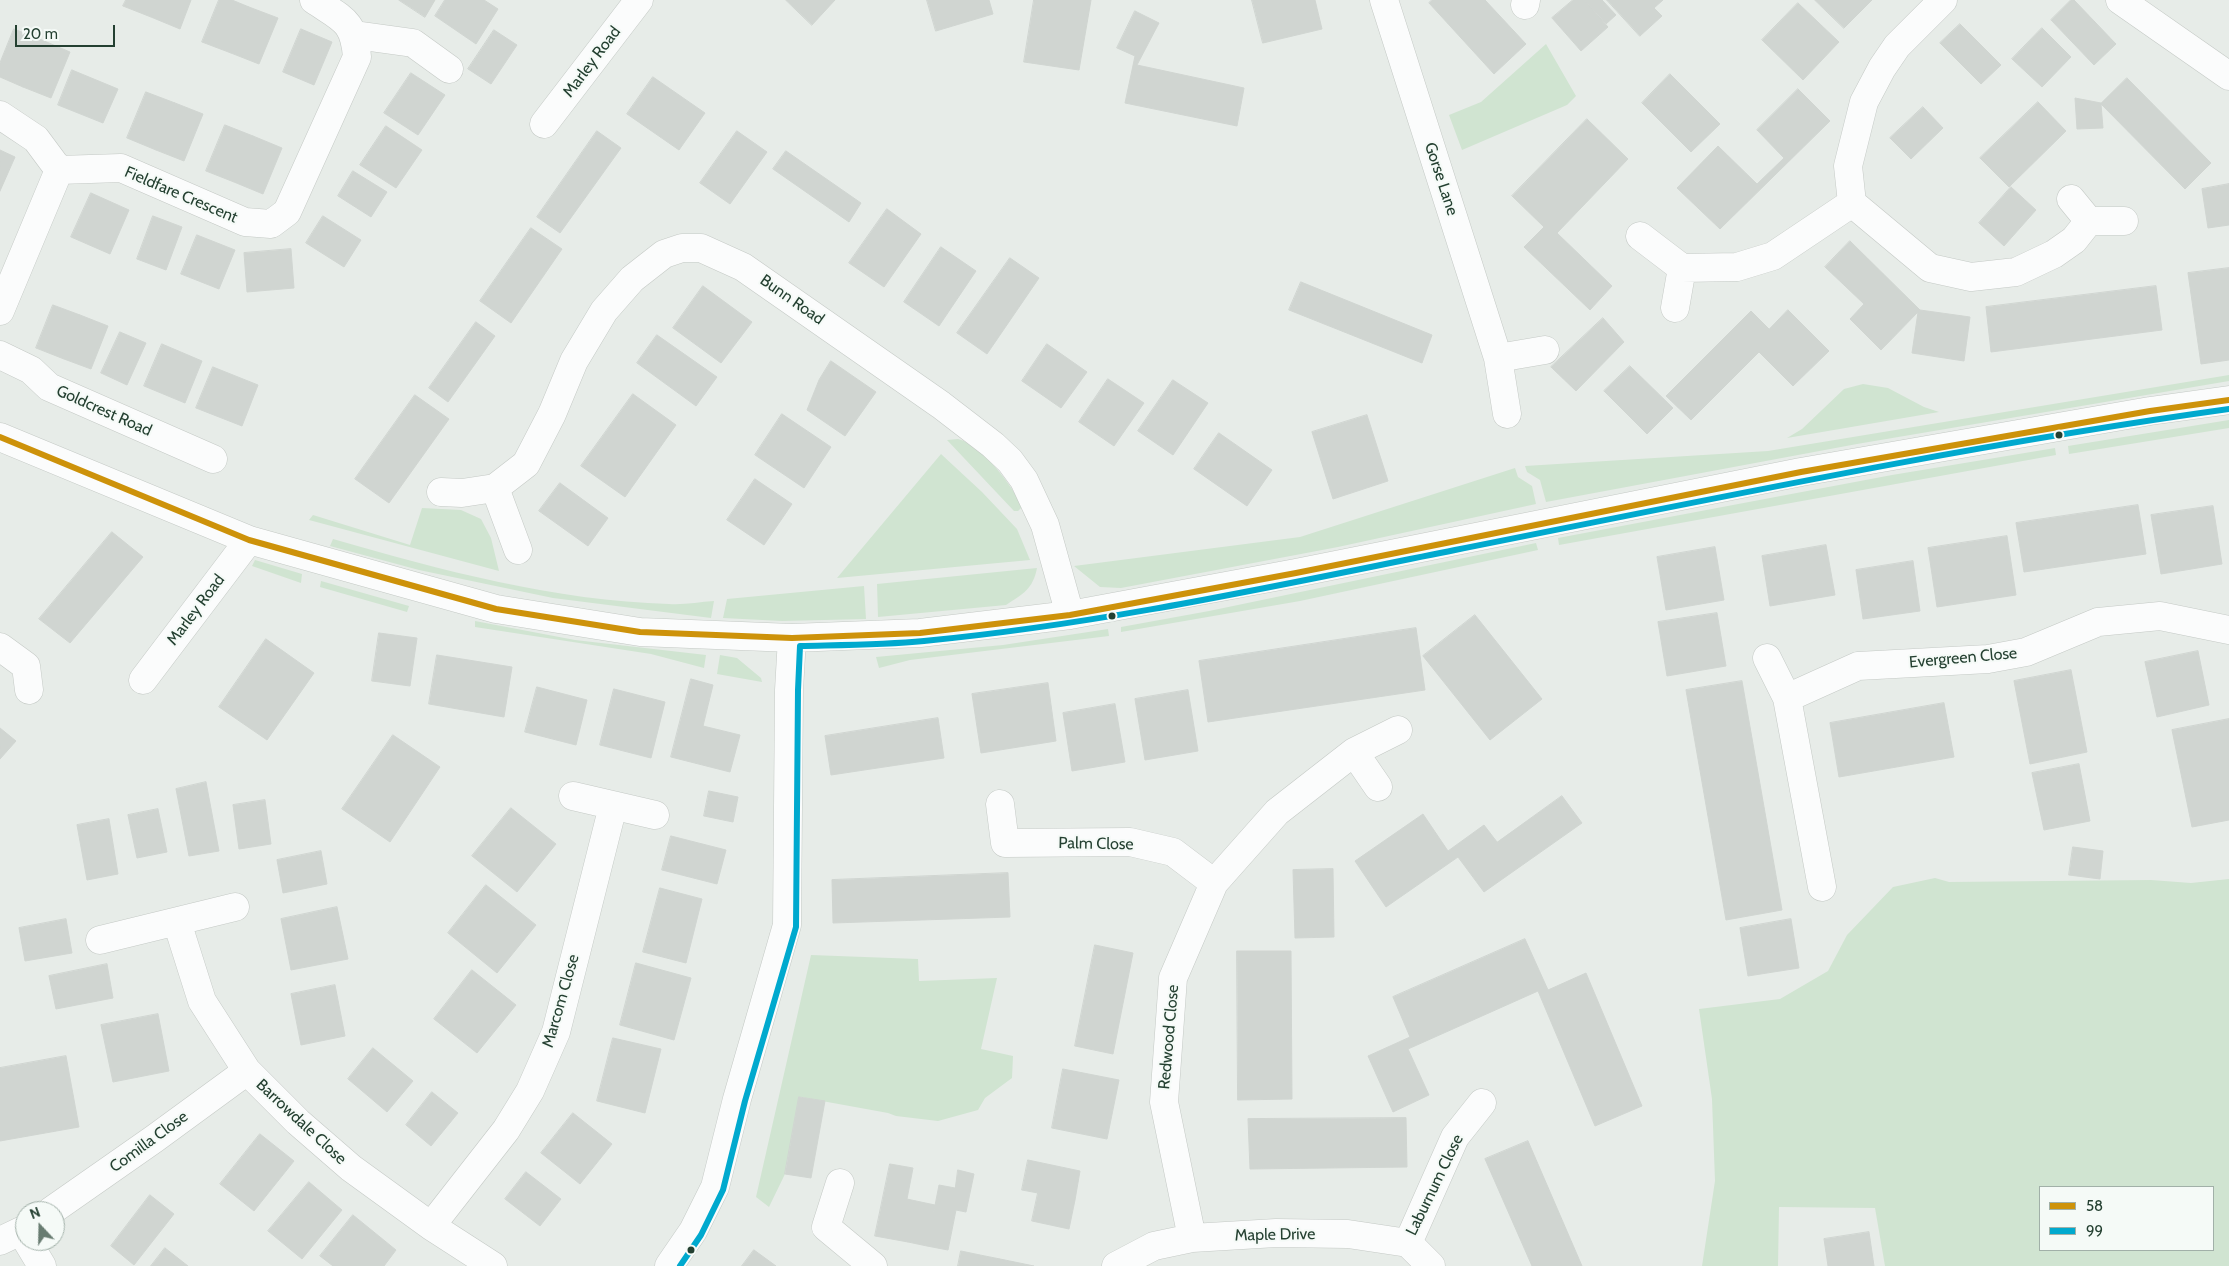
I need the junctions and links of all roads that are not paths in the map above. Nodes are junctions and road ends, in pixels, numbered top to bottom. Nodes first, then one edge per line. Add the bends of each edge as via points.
1 (314, 0) edge
2 (639, 0) edge
3 (1384, 0) edge
4 (1943, 0) edge
5 (2120, 0) edge
6 (355, 35) junction
7 (449, 69) dead end
8 (2229, 76) edge
9 (0, 115) edge
10 (544, 124) dead end
11 (59, 170) junction
12 (2071, 198) dead end
13 (1852, 203) junction
14 (2089, 221) junction
15 (2124, 221) dead end
16 (1640, 236) dead end
17 (1682, 268) junction
18 (1675, 308) dead end
19 (0, 311) edge
20 (1545, 350) dead end
21 (0, 355) edge
22 (1498, 358) junction
23 (2229, 400) edge
24 (1507, 414) dead end
25 (0, 437) edge
26 (213, 459) dead end
27 (495, 488) junction
28 (441, 492) dead end
29 (249, 540) junction
30 (518, 550) dead end
31 (1070, 615) junction
32 (2229, 630) edge
33 (792, 638) junction
34 (0, 647) edge
35 (1767, 658) dead end
36 (144, 680) dead end
37 (29, 690) dead end
38 (1787, 698) junction
39 (1398, 730) dead end
40 (1354, 752) junction
41 (1378, 787) dead end
42 (573, 796) dead end
43 (1000, 804) dead end
44 (613, 806) junction
45 (655, 815) dead end
46 (1214, 884) junction
47 (1822, 887) dead end
48 (235, 907) dead end
49 (177, 922) junction
50 (100, 940) dead end
51 (247, 1071) junction
52 (1482, 1104) dead end
53 (840, 1183) dead end
54 (65, 1201) edge
55 (431, 1226) junction
56 (1192, 1238) junction
57 (1408, 1243) junction
58 (31, 1251) edge
59 (42, 1266) edge
60 (493, 1266) edge
61 (669, 1266) edge
62 (873, 1266) edge
63 (1116, 1266) edge
64 (1431, 1266) edge

1 - 6 street via 348,23
2 - 10 street, Marley Road
3 - 22 street, Gorse Lane
4 - 13 street via 1897,46 1864,102 1848,166
5 - 8 street
6 - 7 street via 413,43
6 - 11 street, Fieldfare Crescent via 358,57 287,212 271,224 245,222 121,168
9 - 11 street via 36,139
11 - 19 street
12 - 14 street
13 - 14 street via 1930,268 1971,277 2016,272 2054,254 2074,240
13 - 17 street via 1773,256 1737,267
14 - 15 street
16 - 17 street
17 - 18 street
20 - 22 street
21 - 26 street, Goldcrest Road via 31,370 49,387
22 - 24 street, Gorse Lane
23 - 31 street via 1801,472
25 - 29 street
27 - 28 street, Bunn Road via 462,493
27 - 30 street
27 - 31 street, Bunn Road via 526,464 574,361 604,311 632,279 664,254 682,248 701,248 743,267 941,404 1010,461 1024,480 1045,525
29 - 33 street via 496,609 640,632
29 - 36 street, Marley Road
31 - 33 street via 920,633
32 - 38 street, Evergreen Close via 2160,616 2098,622 2016,654 1988,659 1858,666
33 - 61 street via 787,925 715,1187 693,1231
34 - 37 street via 26,666
35 - 38 street
38 - 47 street
39 - 40 street, Redwood Close
40 - 41 street
40 - 46 street, Redwood Close via 1277,812
42 - 44 street
43 - 46 street, Palm Close via 1005,843 1130,842 1174,852
44 - 45 street
44 - 55 street, Marcom Close via 556,1032 530,1091 506,1130
46 - 56 street, Redwood Close via 1173,978 1164,1102
48 - 49 street
49 - 50 street
49 - 51 street, Barrowdale Close via 202,1001
51 - 54 street, Comilla Close
51 - 55 street, Barrowdale Close via 298,1122 352,1168
52 - 57 street, Laburnum Close via 1455,1138
53 - 62 street via 826,1227
55 - 60 street, Barrowdale Close
56 - 57 street, Maple Drive via 1276,1233 1339,1234
56 - 63 street, Maple Drive via 1154,1246
57 - 64 street
58 - 59 street

